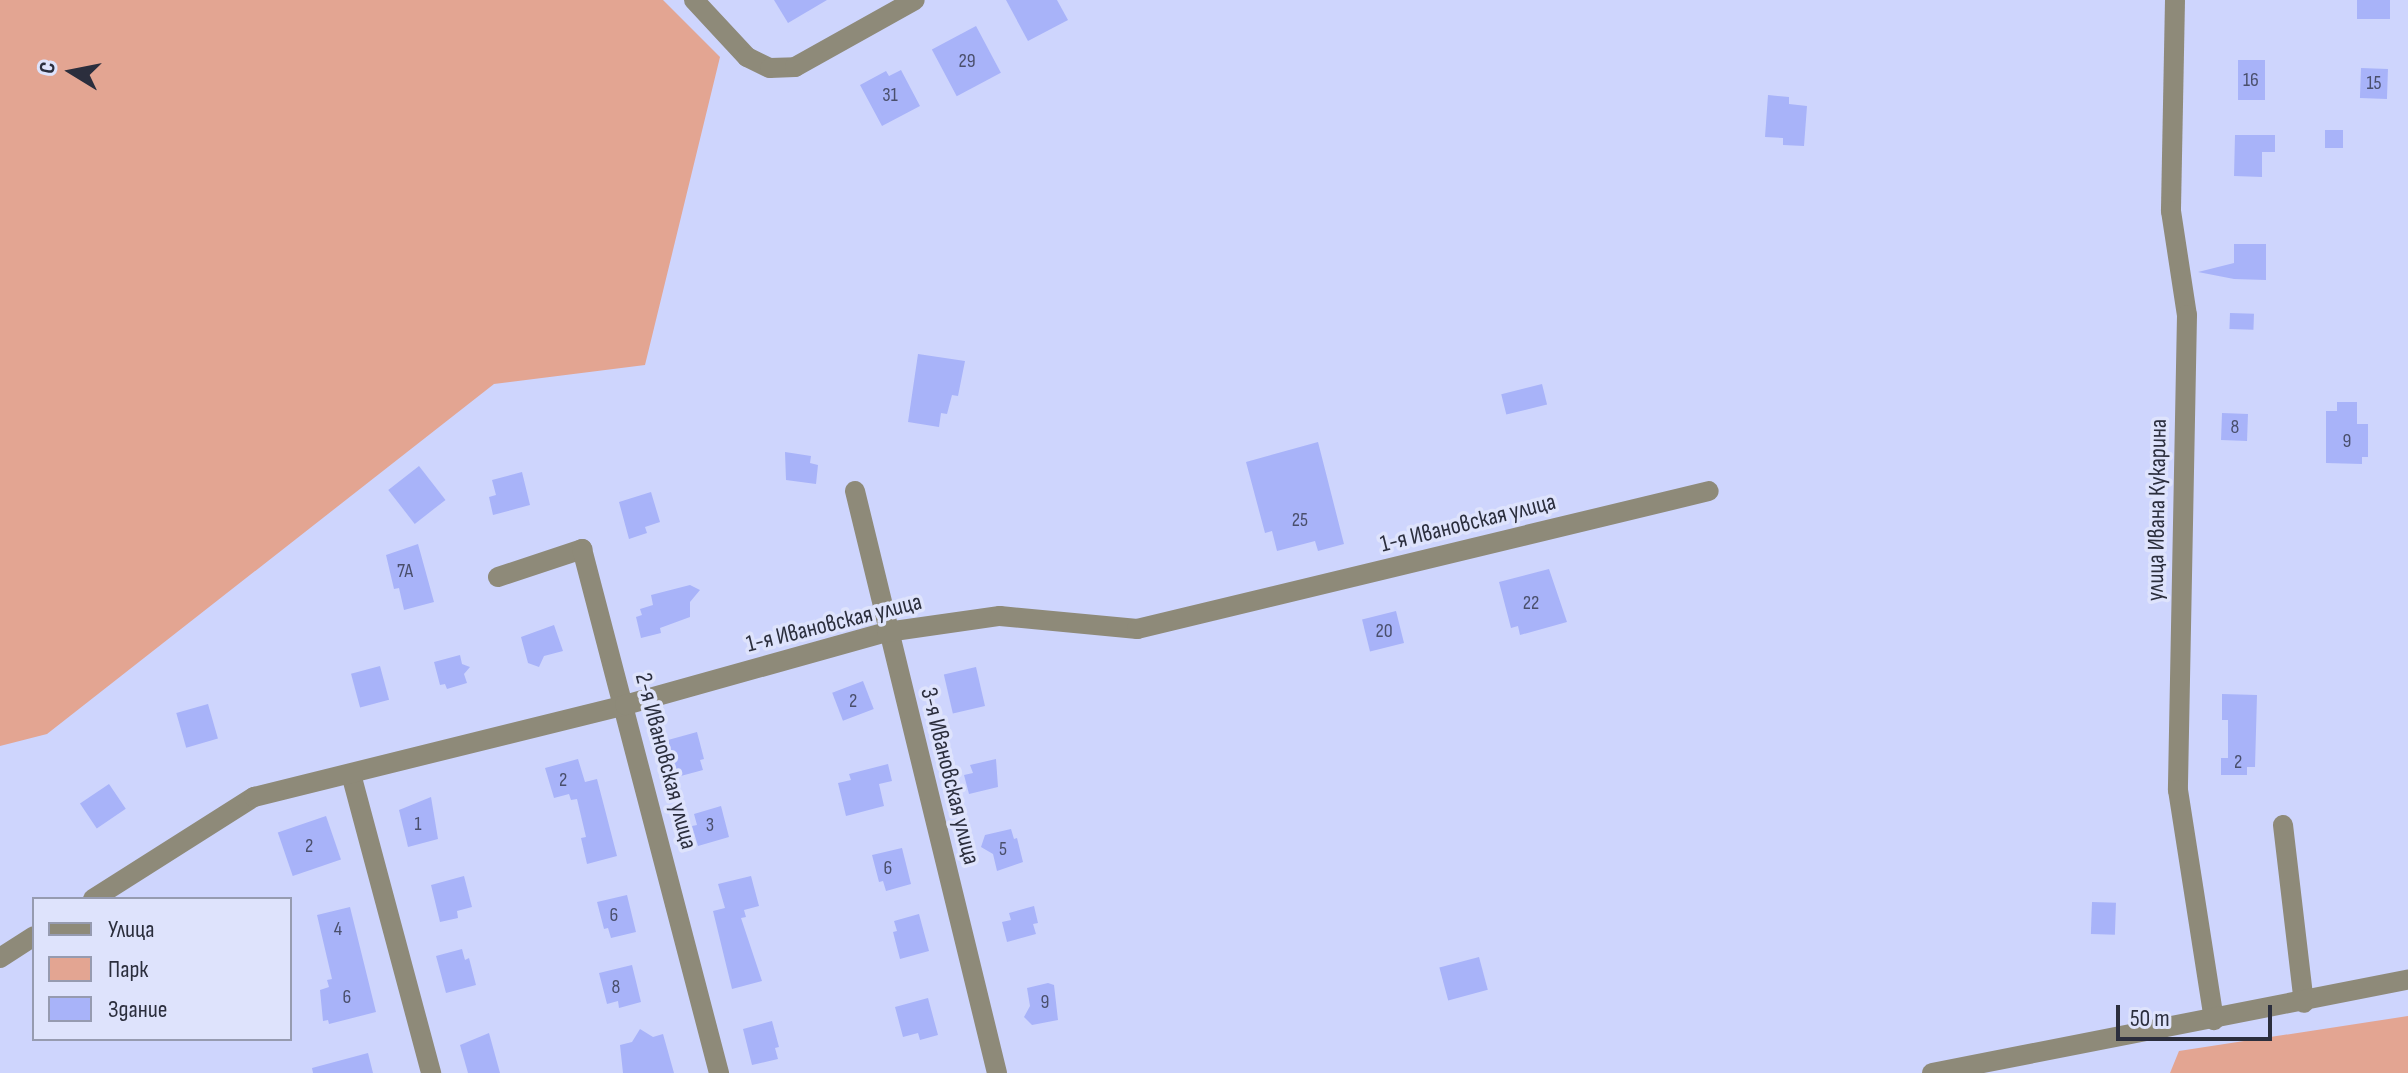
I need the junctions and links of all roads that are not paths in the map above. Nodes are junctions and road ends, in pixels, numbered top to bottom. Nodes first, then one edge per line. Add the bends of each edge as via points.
1 (694, 0) edge
2 (915, 0) edge
3 (2175, 0) edge
4 (855, 491) dead end
5 (1709, 491) dead end
6 (498, 577) dead end
7 (887, 632) junction
8 (625, 705) junction
9 (351, 774) junction
10 (2283, 825) dead end
11 (96, 897) edge
12 (32, 937) edge
13 (0, 958) edge
14 (2408, 980) edge
15 (2304, 1003) junction
16 (2214, 1020) junction
17 (431, 1073) edge
18 (719, 1073) edge
19 (997, 1073) edge
20 (1932, 1073) edge

1 - 2 street via 747,57 770,68 795,67
3 - 16 street, улица Ивана Кукарина via 2171,211 2187,315 2178,790
4 - 7 street, 3-я Ивановская улица
5 - 7 street, 1-я Ивановская улица via 1137,629 1000,616
6 - 8 street, 2-я Ивановская улица via 582,549
7 - 8 street, 1-я Ивановская улица
7 - 19 street, 3-я Ивановская улица
8 - 9 street, 1-я Ивановская улица
8 - 18 street, 2-я Ивановская улица
9 - 11 street, 1-я Ивановская улица via 254,797
9 - 17 street
10 - 15 street
12 - 13 street
14 - 15 street
15 - 16 street
16 - 20 street

